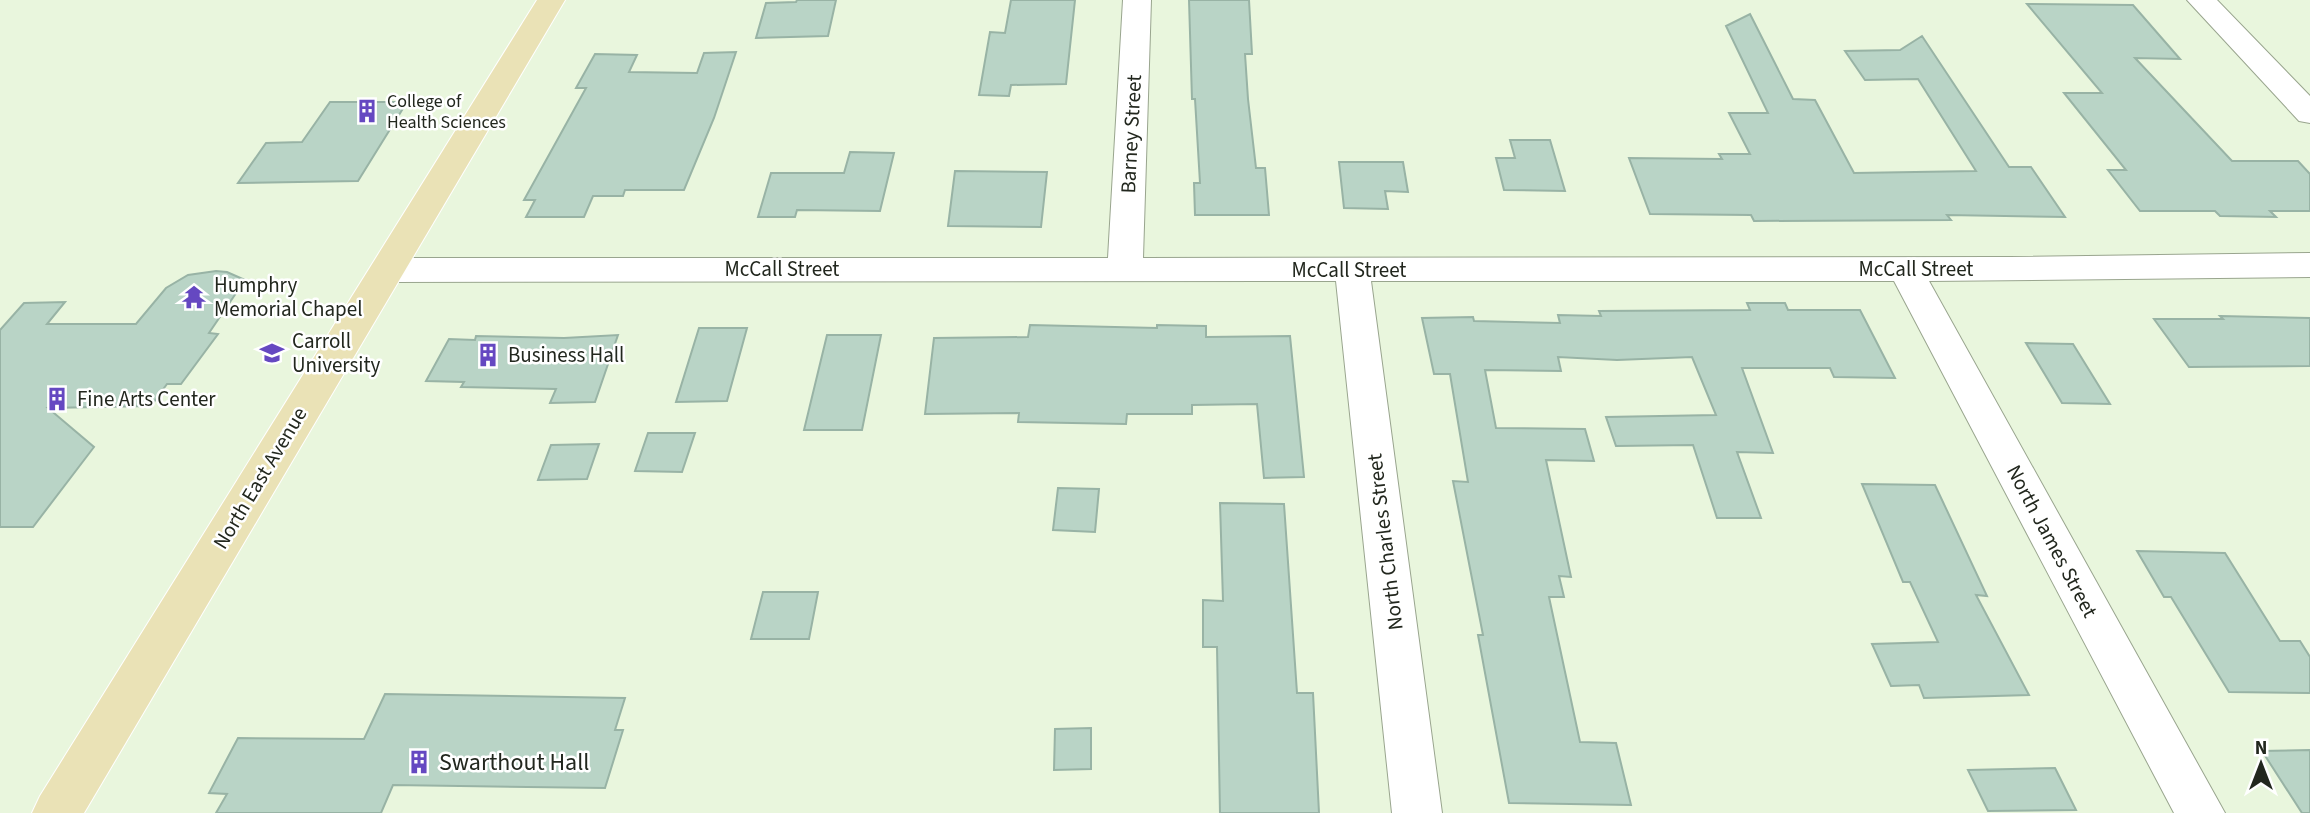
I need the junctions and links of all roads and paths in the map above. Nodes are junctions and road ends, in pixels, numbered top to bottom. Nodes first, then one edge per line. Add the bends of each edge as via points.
1 (551, 0) edge
2 (1137, 0) edge
3 (2201, 0) edge
4 (2310, 114) edge
5 (2310, 265) edge
6 (1125, 269) junction
7 (1905, 269) junction
8 (388, 270) junction
9 (1352, 270) junction
10 (57, 813) edge
11 (1417, 813) edge
12 (2200, 813) edge

1 - 8 main road, North East Avenue
2 - 6 street, Barney Street
3 - 4 street
5 - 7 street, McCall Street
6 - 8 street, McCall Street
6 - 9 street, McCall Street
7 - 9 street, McCall Street
7 - 12 street, North James Street
8 - 10 main road, North East Avenue
9 - 11 street, North Charles Street

